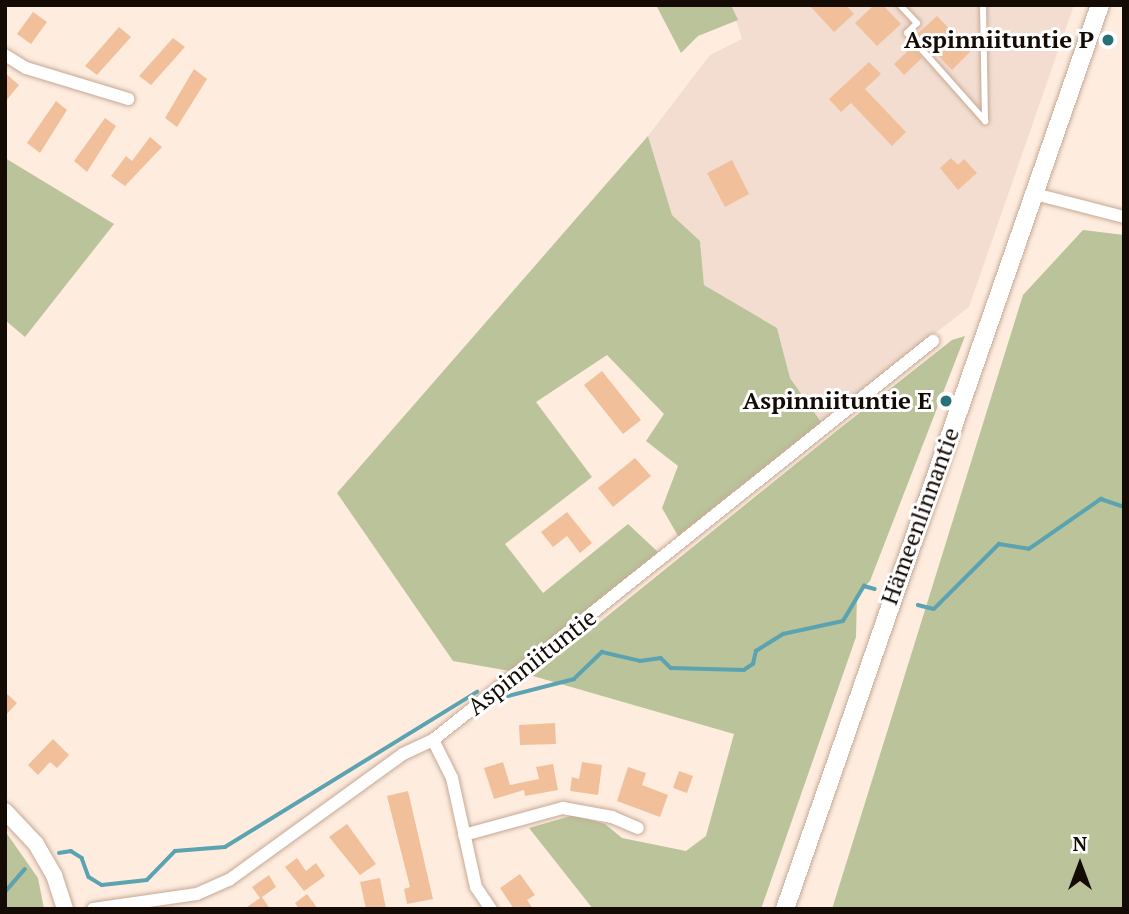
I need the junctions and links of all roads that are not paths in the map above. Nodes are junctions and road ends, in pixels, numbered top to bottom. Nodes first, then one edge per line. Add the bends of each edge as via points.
1 (900, 5) edge
2 (983, 5) edge
3 (1100, 5) edge
4 (5, 55) edge
5 (128, 99) dead end
6 (1035, 194) junction
7 (1124, 217) edge
8 (933, 341) dead end
9 (433, 740) junction
10 (7, 816) edge
11 (638, 828) dead end
12 (464, 835) junction
13 (65, 909) edge
14 (93, 909) edge
15 (491, 909) edge
16 (785, 909) edge

1 - 2 lane via 917,23 907,33 985,121
3 - 6 main road, Hämeenlinnantie
4 - 5 street via 44,75
6 - 7 street
6 - 16 main road, Hämeenlinnantie
8 - 9 street, Aspinniituntie
9 - 12 street via 452,778
9 - 14 street, Aspinniituntie via 403,754 229,880 197,894
10 - 13 street via 36,844 54,875
11 - 12 street via 612,817 562,808
12 - 15 street via 476,887

